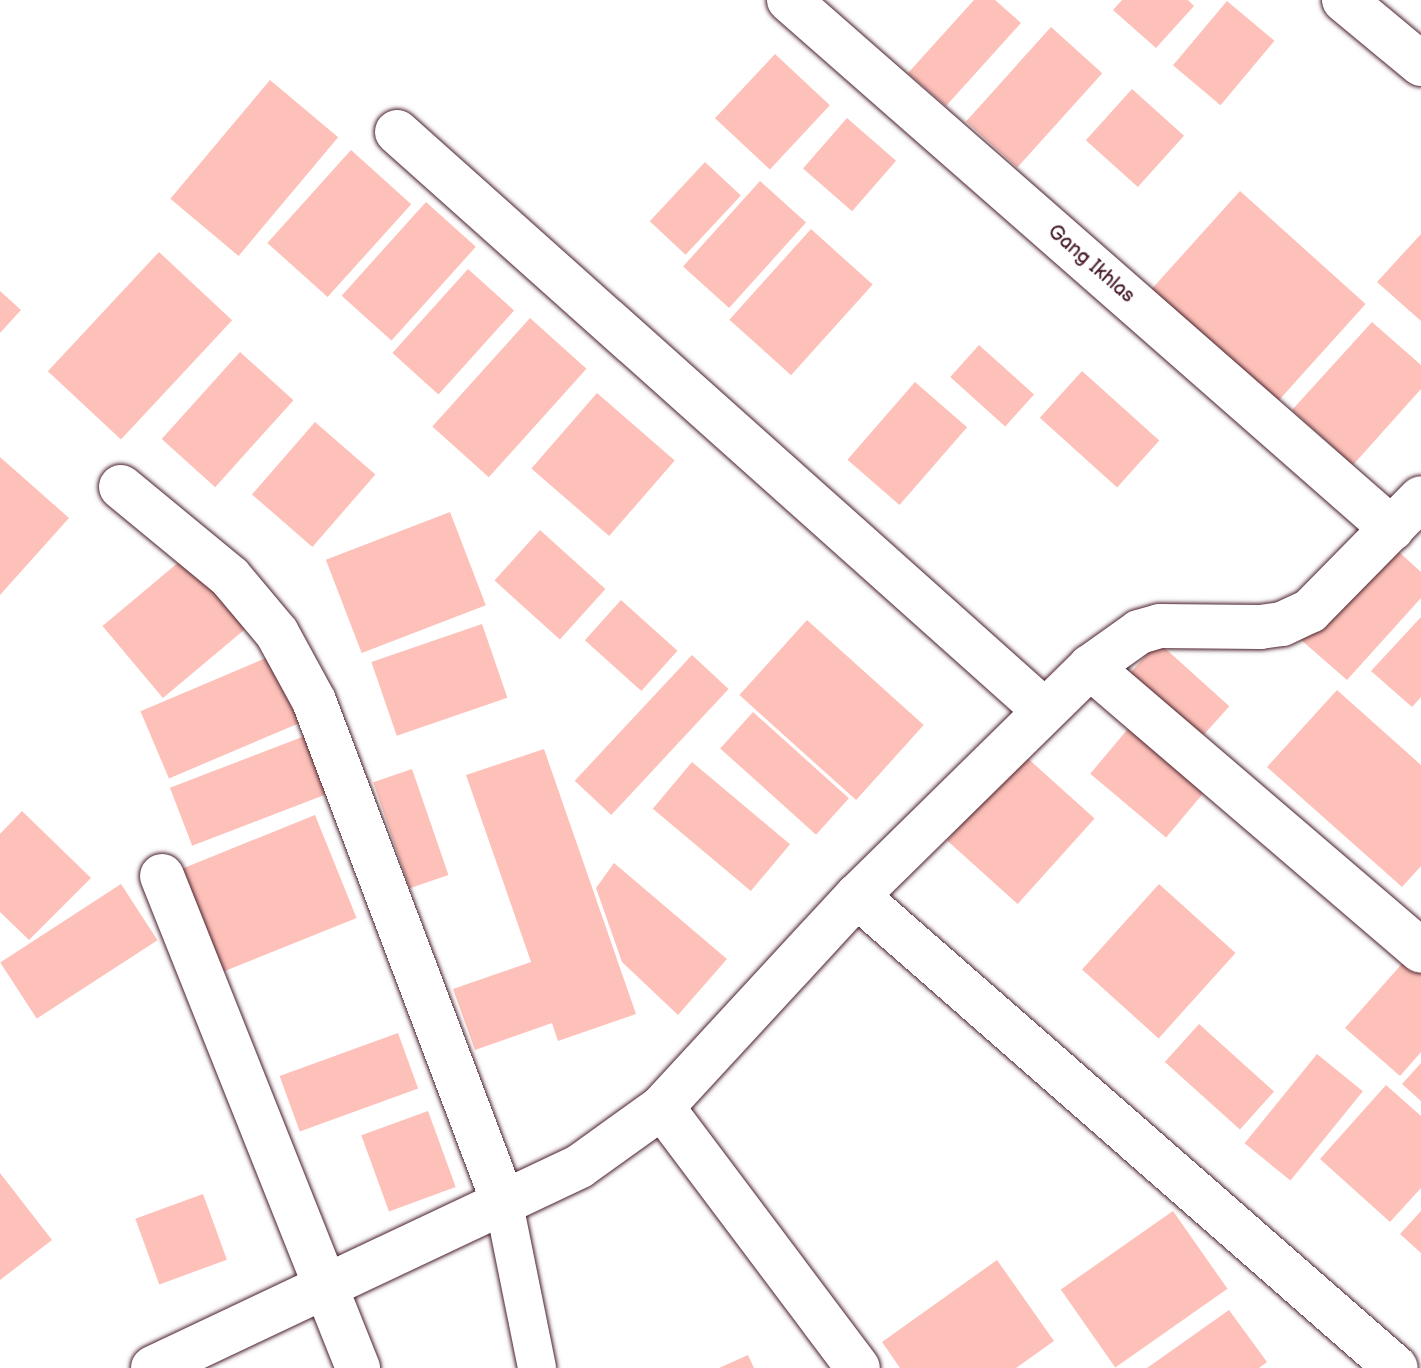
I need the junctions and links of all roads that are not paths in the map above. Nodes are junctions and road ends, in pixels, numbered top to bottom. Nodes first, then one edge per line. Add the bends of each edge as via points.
1 (789, 0) edge
2 (1344, 0) edge
3 (1421, 64) edge
4 (397, 132) dead end
5 (121, 487) dead end
6 (1412, 511) edge
7 (1090, 667) junction
8 (1044, 710) junction
9 (162, 876) dead end
10 (857, 896) junction
11 (1421, 951) edge
12 (662, 1107) junction
13 (504, 1204) junction
14 (326, 1282) junction
15 (153, 1368) edge
16 (358, 1368) edge
17 (537, 1368) edge
18 (858, 1368) edge
19 (1396, 1368) edge

1 - 6 street, Gang Ikhlas
2 - 3 street
4 - 8 street
5 - 13 street via 230,577 277,633 314,701
6 - 7 street via 1310,611 1282,624 1160,626 1139,632
7 - 8 street
7 - 11 street
8 - 10 street
9 - 14 street
10 - 12 street
10 - 19 street
12 - 13 street via 580,1166
12 - 18 street
13 - 14 street
13 - 17 lane
14 - 15 street
14 - 16 street

